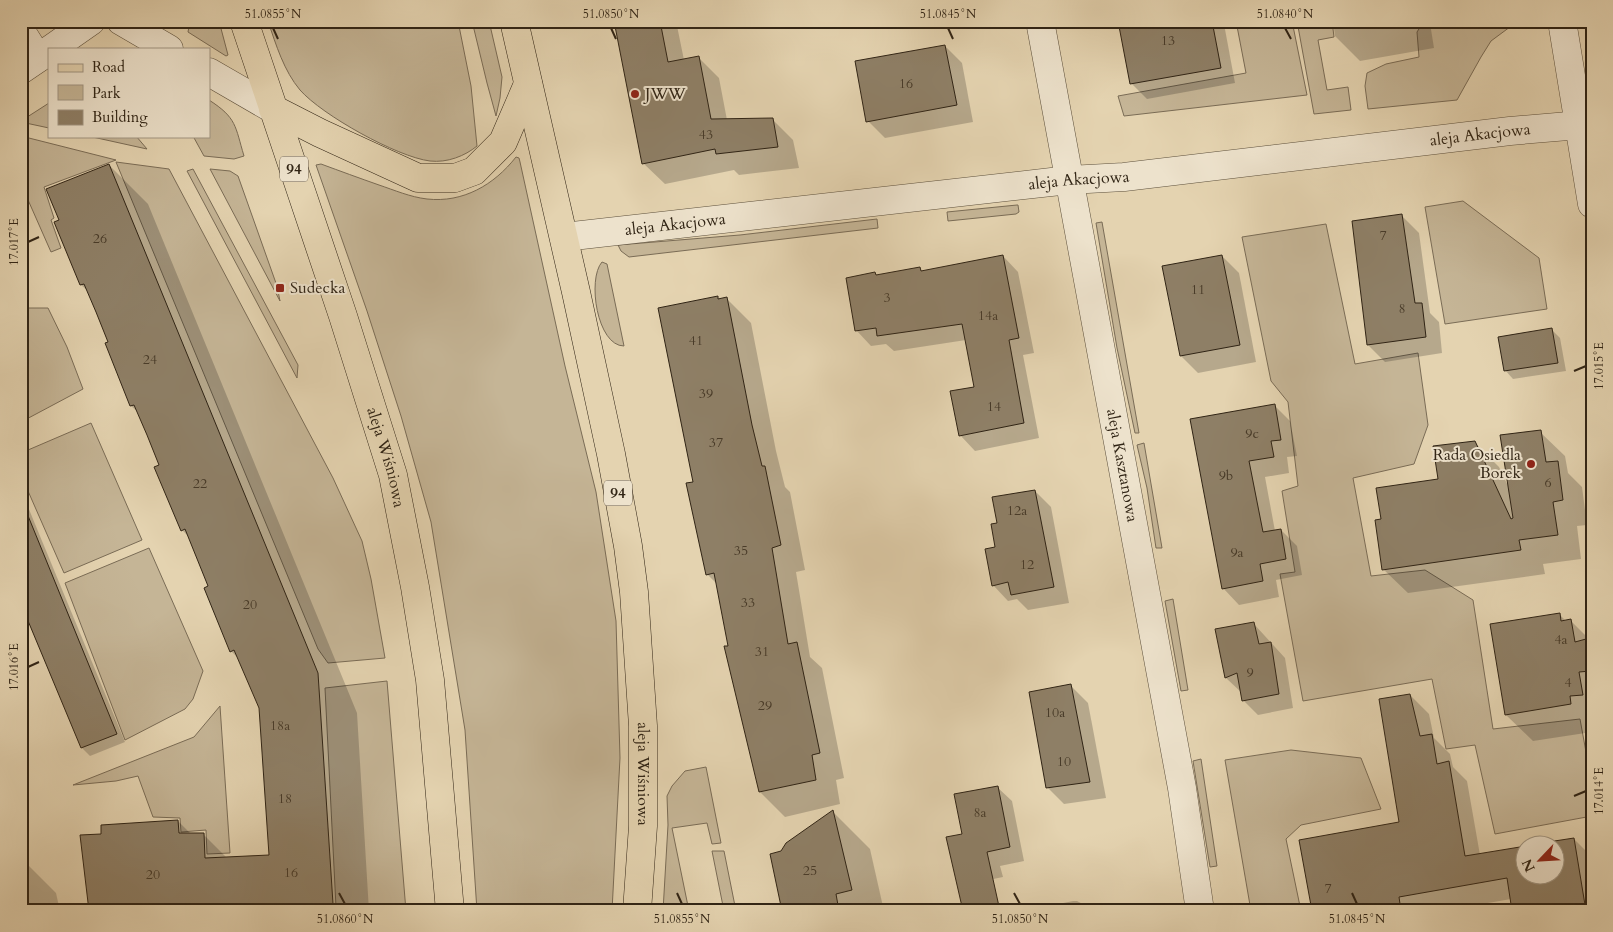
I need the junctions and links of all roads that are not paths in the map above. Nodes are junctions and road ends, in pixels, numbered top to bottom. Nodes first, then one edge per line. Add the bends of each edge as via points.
1 (91, 21) edge
2 (121, 21) edge
3 (244, 21) edge
4 (514, 21) edge
5 (1040, 21) edge
6 (1562, 21) edge
7 (21, 31) edge
8 (53, 48) edge
9 (166, 48) edge
10 (40, 57) edge
11 (210, 73) edge
12 (528, 84) junction
13 (273, 109) junction
14 (1585, 125) edge
15 (1068, 180) junction
16 (1592, 204) edge
17 (564, 237) junction
18 (450, 911) edge
19 (637, 911) edge
20 (1200, 911) edge

1 - 8 street
2 - 9 street
3 - 13 main road, aleja Wiśniowa / 94
4 - 12 main road, aleja Wiśniowa / 94
5 - 15 street, aleja Kasztanowa
6 - 14 street
7 - 10 street
11 - 13 street
12 - 13 main road via 503,142 474,171 455,178 418,178
12 - 17 main road, aleja Wiśniowa / 94
13 - 18 main road, aleja Wiśniowa / 94 via 393,475 430,680
14 - 15 street, aleja Akacjowa via 1124,177
14 - 16 street
15 - 17 street, aleja Akacjowa
15 - 20 street, aleja Kasztanowa via 1182,788
17 - 19 main road, aleja Wiśniowa / 94 via 611,454 634,592 643,726 643,826

